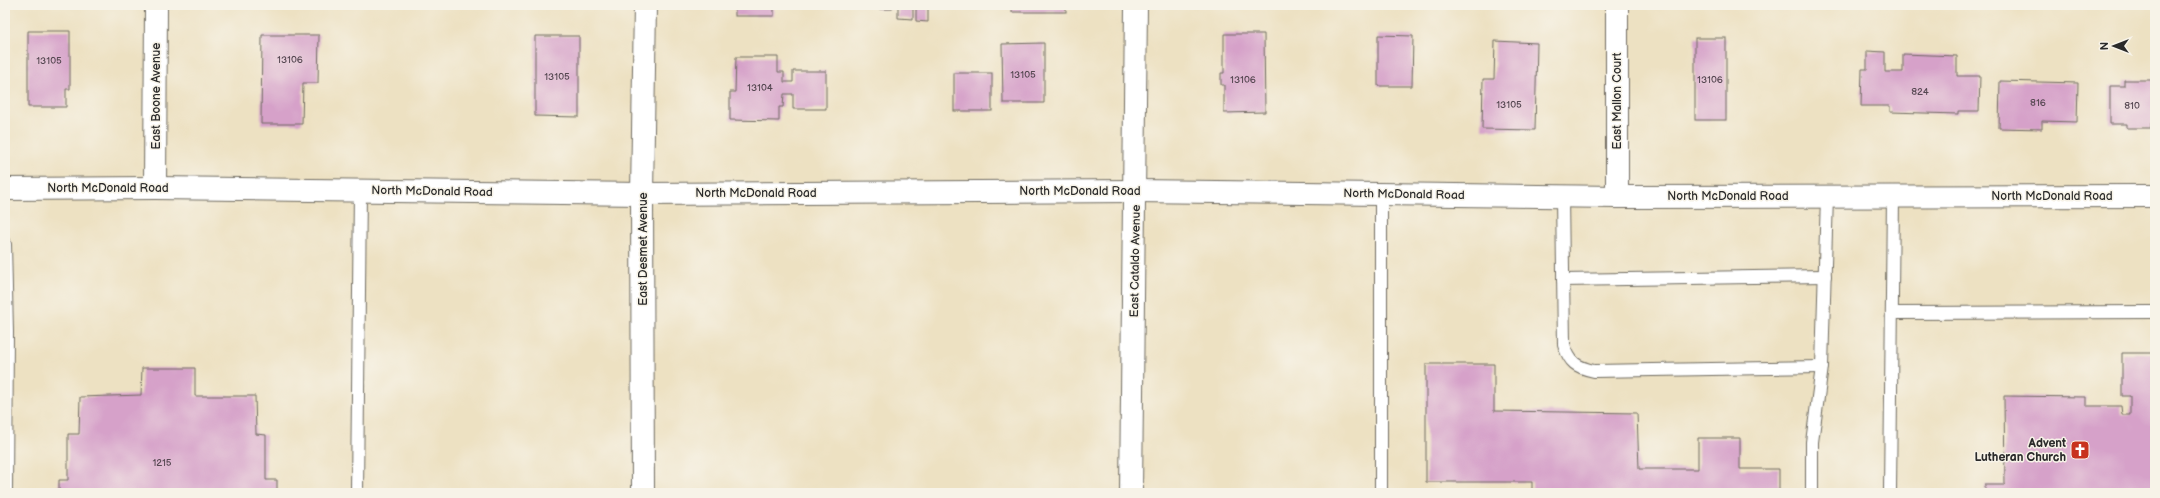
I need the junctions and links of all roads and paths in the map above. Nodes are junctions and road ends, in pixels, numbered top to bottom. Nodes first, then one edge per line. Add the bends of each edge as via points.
1 (156, 5) edge
2 (644, 5) edge
3 (1136, 5) edge
4 (1617, 5) edge
5 (155, 188) junction
6 (5, 190) edge
7 (360, 190) junction
8 (1136, 191) junction
9 (1381, 193) junction
10 (642, 194) junction
11 (1562, 196) junction
12 (1827, 196) junction
13 (1893, 196) junction
14 (2155, 196) edge
15 (1617, 197) junction
16 (5, 244) edge
17 (1825, 276) junction
18 (1563, 280) junction
19 (2155, 312) edge
20 (1892, 313) junction
21 (1822, 367) junction
22 (6, 493) edge
23 (358, 493) edge
24 (643, 493) edge
25 (1131, 493) edge
26 (1381, 493) edge
27 (1812, 493) edge
28 (1890, 493) edge

1 - 5 street, East Boone Avenue
2 - 10 street, East Desmet Avenue
3 - 8 street, East Cataldo Avenue
4 - 15 street, East Mallon Court
5 - 6 street, North McDonald Road
5 - 7 street, North McDonald Road
7 - 10 street, North McDonald Road
7 - 23 lane
8 - 9 street, North McDonald Road
8 - 10 street, North McDonald Road
8 - 25 street, East Cataldo Avenue
9 - 11 street, North McDonald Road
9 - 26 lane
10 - 24 street, East Desmet Avenue
11 - 15 street, North McDonald Road
11 - 18 lane
12 - 13 street, North McDonald Road
12 - 15 street, North McDonald Road
12 - 17 lane
13 - 14 street, North McDonald Road
13 - 20 lane
16 - 22 lane
17 - 18 lane
17 - 21 lane
18 - 21 lane via 1564,345 1568,359 1581,368 1594,371
19 - 20 lane
20 - 28 lane
21 - 27 lane via 1812,442

